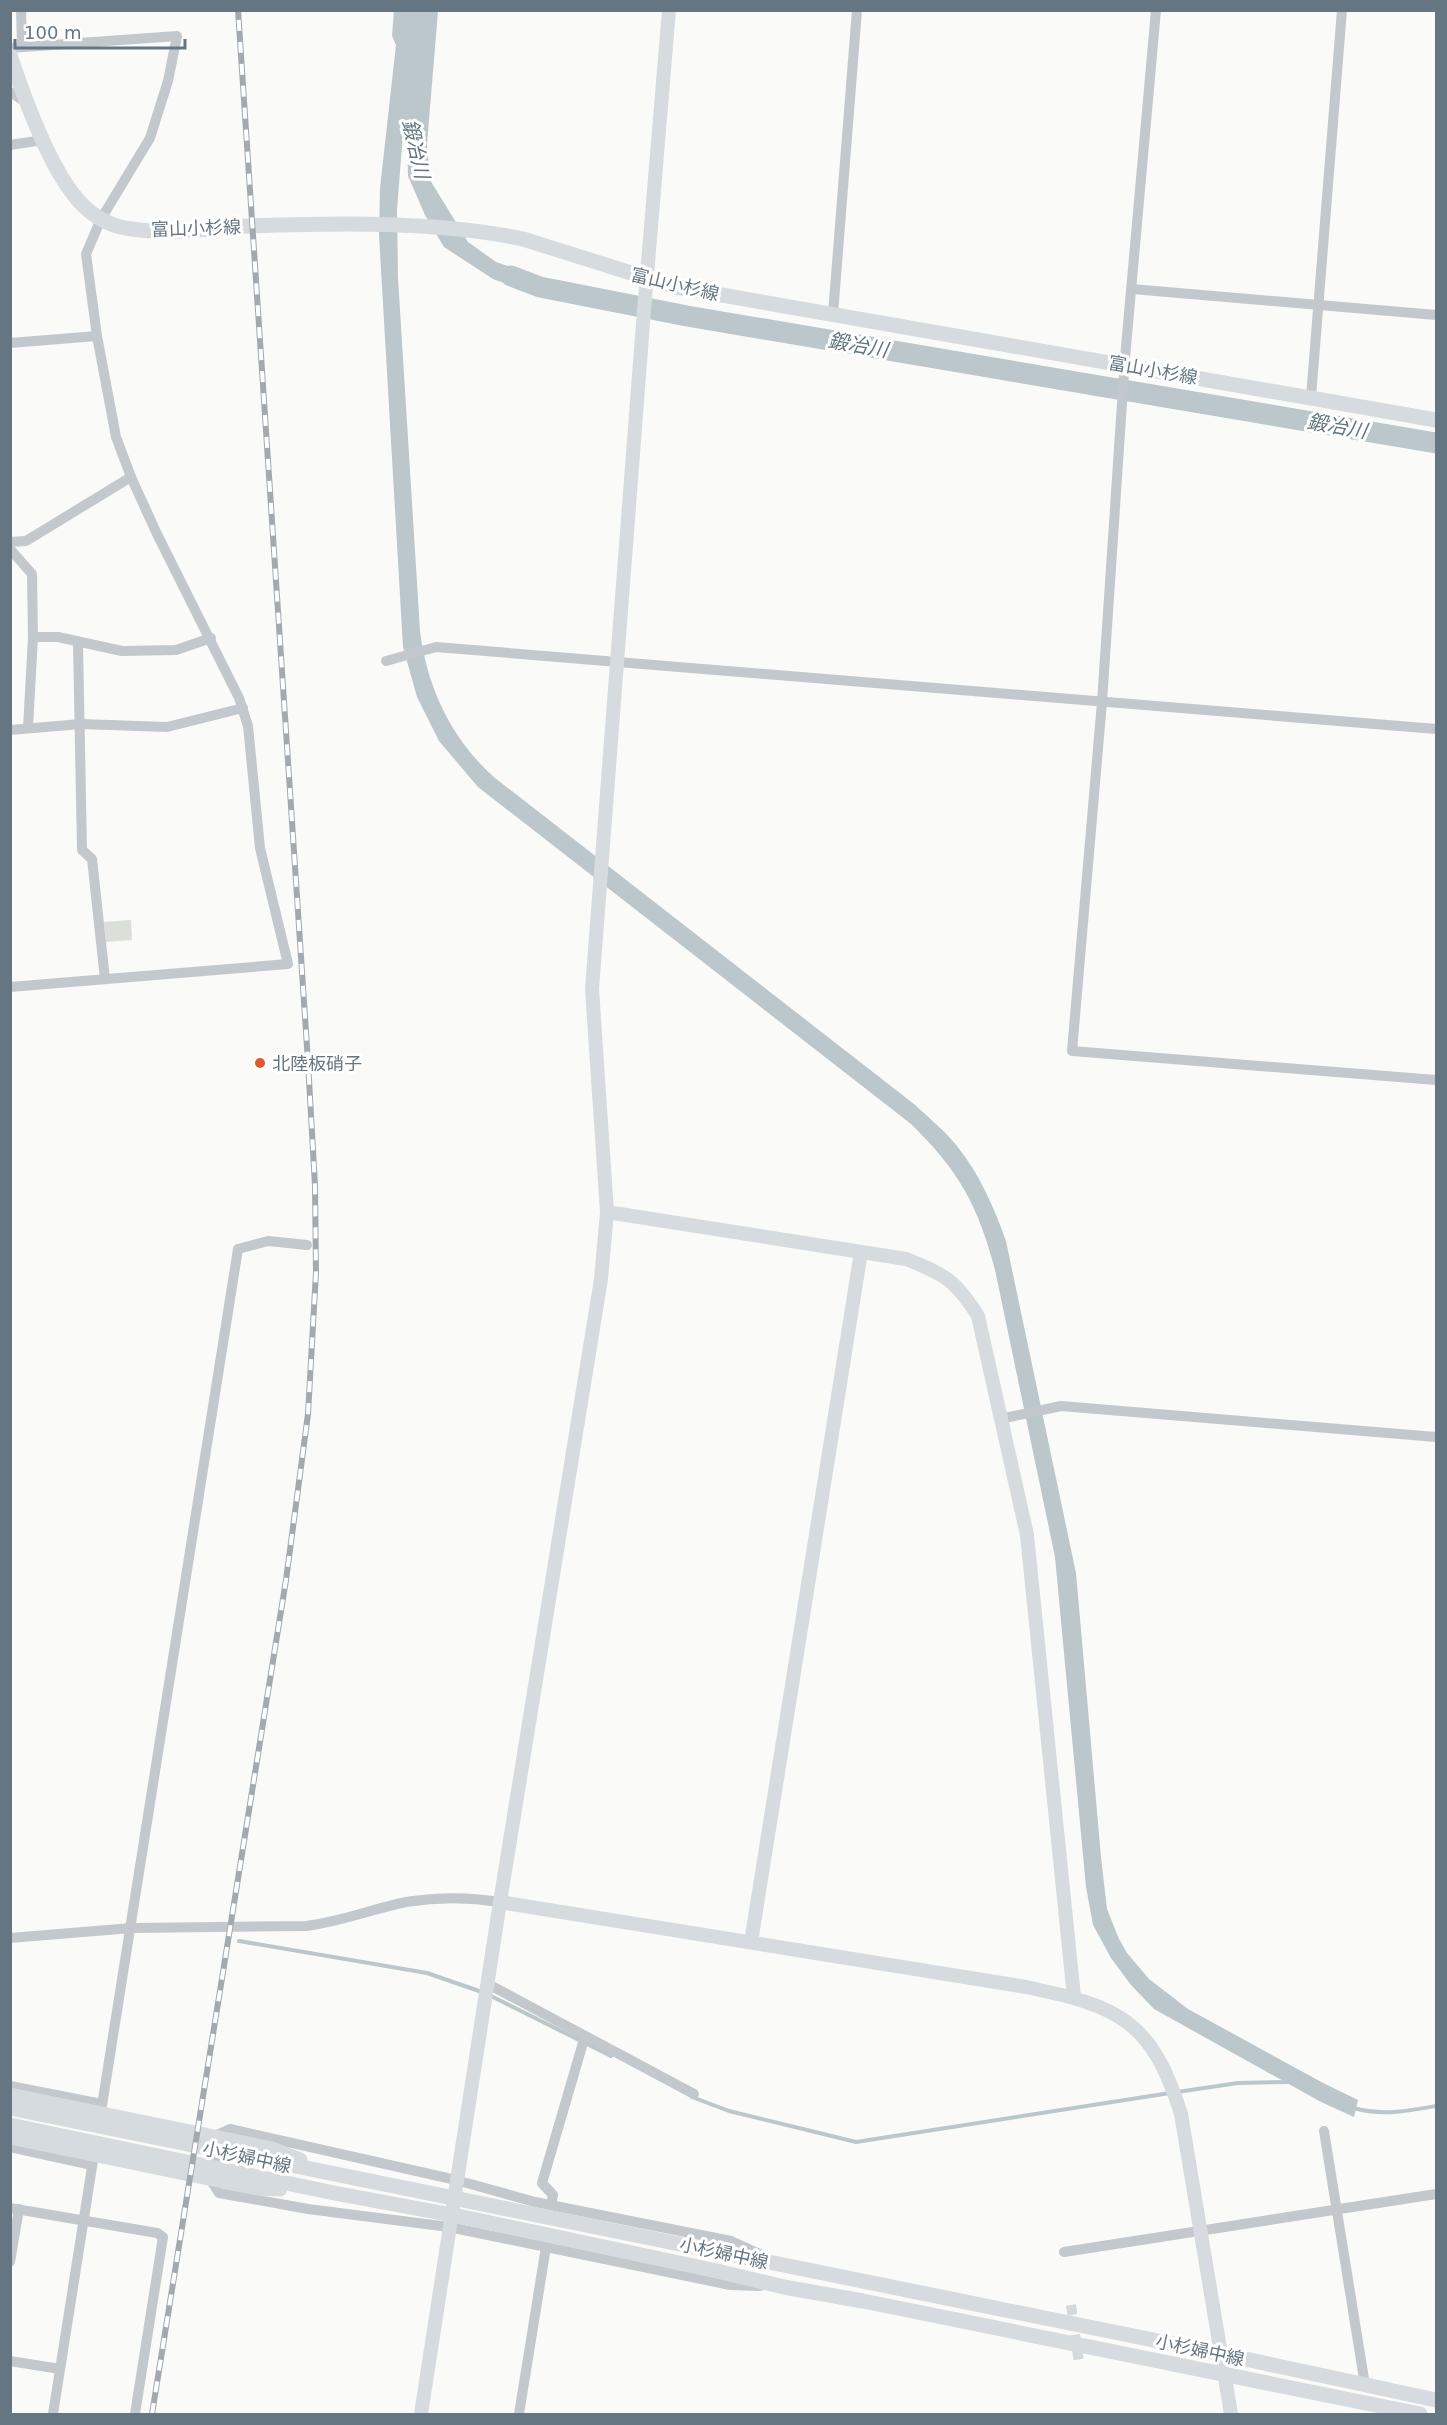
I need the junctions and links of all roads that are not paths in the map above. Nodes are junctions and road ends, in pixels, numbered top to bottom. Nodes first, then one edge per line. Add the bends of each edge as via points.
1 (21, 10) edge
2 (669, 10) edge
3 (857, 10) edge
4 (1156, 10) edge
5 (1342, 10) edge
6 (10, 48) edge
7 (16, 51) edge
8 (10, 92) edge
9 (26, 102) junction
10 (44, 140) junction
11 (10, 145) edge
12 (101, 219) junction
13 (646, 286) junction
14 (1132, 289) junction
15 (1318, 303) junction
16 (833, 314) junction
17 (1437, 315) edge
18 (97, 336) junction
19 (10, 343) edge
20 (1125, 368) junction
21 (1311, 397) junction
22 (1437, 420) edge
23 (131, 477) junction
24 (10, 542) edge
25 (10, 549) edge
26 (33, 637) junction
27 (211, 638) junction
28 (78, 643) junction
29 (386, 661) dead end
30 (617, 661) junction
31 (1102, 702) junction
32 (243, 708) junction
33 (81, 724) junction
34 (28, 728) junction
35 (1437, 729) edge
36 (10, 730) edge
37 (105, 979) junction
38 (10, 987) edge
39 (1437, 1080) edge
40 (608, 1212) junction
41 (307, 1245) dead end
42 (861, 1252) junction
43 (1000, 1419) junction
44 (1437, 1437) edge
45 (500, 1902) junction
46 (132, 1928) junction
47 (10, 1938) edge
48 (751, 1942) junction
49 (489, 1984) junction
50 (1074, 1997) junction
51 (585, 2036) junction
52 (10, 2086) edge
53 (694, 2094) dead end
54 (10, 2095) edge
55 (102, 2104) junction
56 (10, 2108) edge
57 (10, 2126) edge
58 (1324, 2131) dead end
59 (10, 2137) edge
60 (10, 2148) edge
61 (93, 2165) junction
62 (336, 2175) junction
63 (456, 2180) junction
64 (334, 2193) junction
65 (1437, 2194) edge
66 (551, 2205) junction
67 (15, 2209) edge
68 (1337, 2210) junction
69 (84, 2221) junction
70 (449, 2227) junction
71 (1202, 2231) junction
72 (546, 2247) junction
73 (1064, 2252) dead end
74 (10, 2262) edge
75 (786, 2266) junction
76 (784, 2288) junction
77 (1222, 2354) junction
78 (10, 2361) edge
79 (60, 2369) junction
80 (1225, 2374) junction
81 (1365, 2385) junction
82 (1437, 2400) edge
83 (1370, 2409) edge
84 (53, 2415) edge
85 (135, 2415) edge
86 (421, 2415) edge
87 (519, 2415) edge
88 (1231, 2415) edge
89 (1420, 2415) edge

1 - 7 street
2 - 13 street
3 - 16 street
4 - 14 street
5 - 15 street
6 - 7 street
7 - 9 main road, 富山小杉線
7 - 12 street via 177,36 166,90 150,138
8 - 9 street
9 - 10 main road, 富山小杉線
10 - 11 street
10 - 12 main road, 富山小杉線 via 76,198
12 - 13 main road, 富山小杉線 via 134,230 162,231 372,225 466,231 523,240
12 - 18 street via 86,254
13 - 16 main road, 富山小杉線 via 675,287
13 - 30 street
14 - 15 street
14 - 20 street
15 - 17 street
15 - 21 street
16 - 20 main road, 富山小杉線
18 - 19 street
18 - 23 street via 116,437
20 - 21 main road, 富山小杉線
20 - 31 street
21 - 22 main road, 富山小杉線
23 - 24 street via 26,541
23 - 27 street
25 - 26 street via 32,574
26 - 28 street via 58,637
26 - 34 street
27 - 28 street via 176,650 123,651
27 - 32 street
28 - 33 street
29 - 30 street via 436,647
30 - 31 street
30 - 40 street via 592,989
31 - 35 street
31 - 39 street via 1072,1050
32 - 33 street via 167,727
32 - 37 street via 260,848 288,964
33 - 34 street
33 - 37 street via 82,850 92,859
34 - 36 street
37 - 38 street
40 - 42 street
40 - 45 street via 601,1279
41 - 46 street via 268,1241 238,1249
42 - 43 street via 906,1259 940,1272 965,1295 978,1316
42 - 48 street
43 - 44 street via 1061,1406
43 - 50 street via 1027,1534
45 - 46 street via 472,1898 406,1902 332,1923 306,1926
45 - 48 street
45 - 49 street
46 - 47 street
46 - 55 street
48 - 50 street
49 - 51 street
49 - 63 street
50 - 71 street via 1109,2009 1133,2026 1158,2055 1182,2114
51 - 53 street
51 - 66 street via 542,2183 552,2195
52 - 55 street
54 - 62 main road via 272,2149
55 - 61 street
56 - 62 main road, 小杉婦中線
57 - 64 main road, 小杉婦中線
58 - 68 street
59 - 64 main road via 257,2188
60 - 61 street
61 - 69 street
62 - 75 main road, 小杉婦中線
63 - 66 street
63 - 70 street
63 - 70 street via 230,2129 219,2134 212,2182 219,2193
64 - 76 main road, 小杉婦中線 via 458,2216
65 - 68 street
66 - 75 street via 731,2241
67 - 69 street
67 - 74 street
68 - 71 street
68 - 81 street
69 - 79 street
69 - 85 street via 164,2237
70 - 72 street
70 - 86 street
71 - 73 street
71 - 77 street
72 - 76 street via 730,2285
72 - 87 street
75 - 77 main road, 小杉婦中線
76 - 80 main road, 小杉婦中線
77 - 80 street
77 - 81 main road, 小杉婦中線
78 - 79 street
79 - 84 street
80 - 83 main road, 小杉婦中線
80 - 88 street
81 - 82 main road, 小杉婦中線
83 - 89 main road, 小杉婦中線

